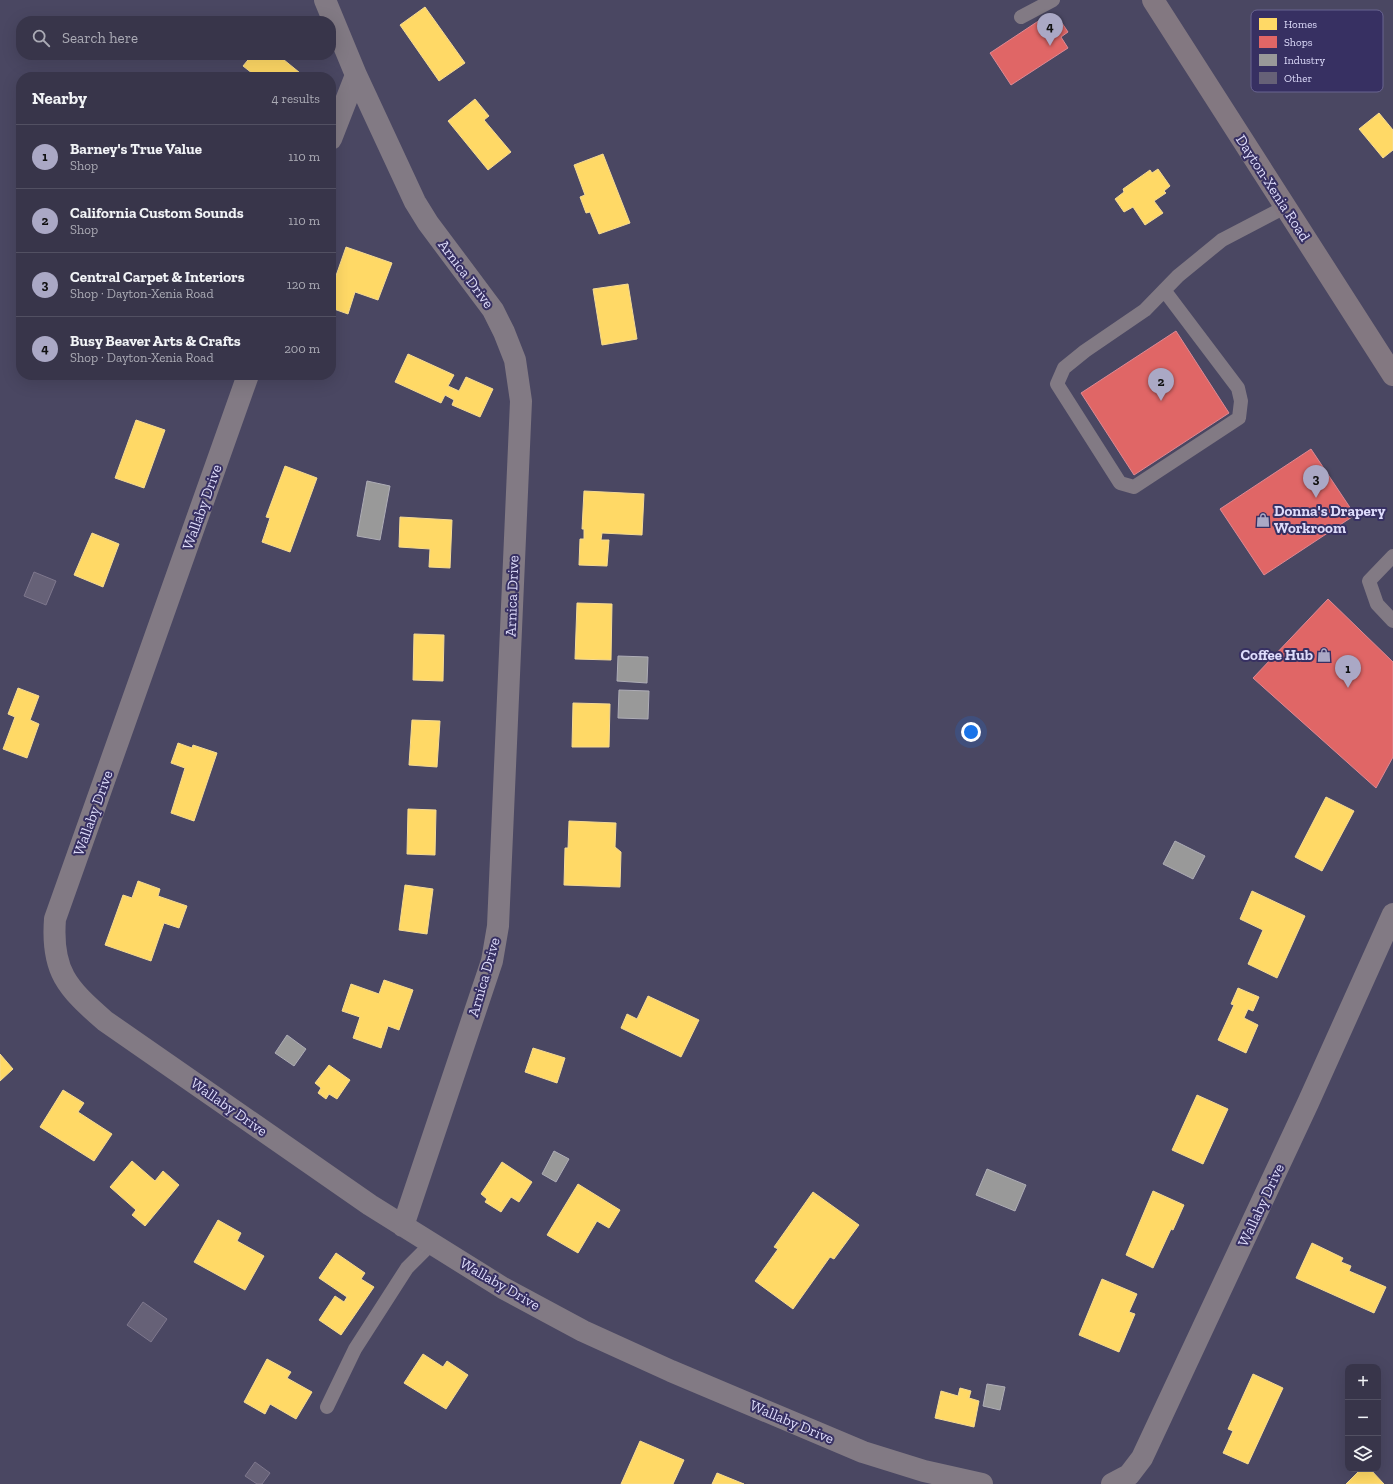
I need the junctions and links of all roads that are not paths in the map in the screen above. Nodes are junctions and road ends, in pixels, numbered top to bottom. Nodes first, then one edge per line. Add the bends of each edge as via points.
1 (325, 0) edge
2 (1053, 0) edge
3 (1153, 0) edge
4 (332, 16) edge
5 (1021, 17) dead end
6 (336, 27) edge
7 (356, 75) junction
8 (336, 126) edge
9 (1285, 207) junction
10 (1164, 290) junction
11 (1393, 375) edge
12 (246, 380) edge
13 (1393, 556) edge
14 (1393, 621) edge
15 (1393, 914) edge
16 (403, 1226) junction
17 (432, 1244) junction
18 (327, 1407) dead end
19 (982, 1484) edge
20 (1112, 1484) edge

1 - 4 street, Arnica Drive
2 - 5 lane
3 - 9 main road, Dayton-Xenia Road
6 - 7 street, Arnica Drive
7 - 8 street
7 - 16 street, Arnica Drive via 418,208 493,310 514,360 521,401 498,926 492,961
9 - 10 lane via 1222,240
9 - 11 main road, Dayton-Xenia Road
10 - 10 lane via 1145,310 1064,368 1057,384 1120,483 1134,487 1239,418 1241,401 1238,388
12 - 16 street, Wallaby Drive via 55,919 55,951 62,974 73,991 105,1020
13 - 14 lane via 1369,582 1377,604
15 - 20 street, Wallaby Drive via 1142,1458 1129,1475
16 - 17 street, Wallaby Drive
17 - 18 lane via 408,1268 356,1349
17 - 19 street, Wallaby Drive via 503,1288 583,1331 671,1371 863,1452 924,1471

